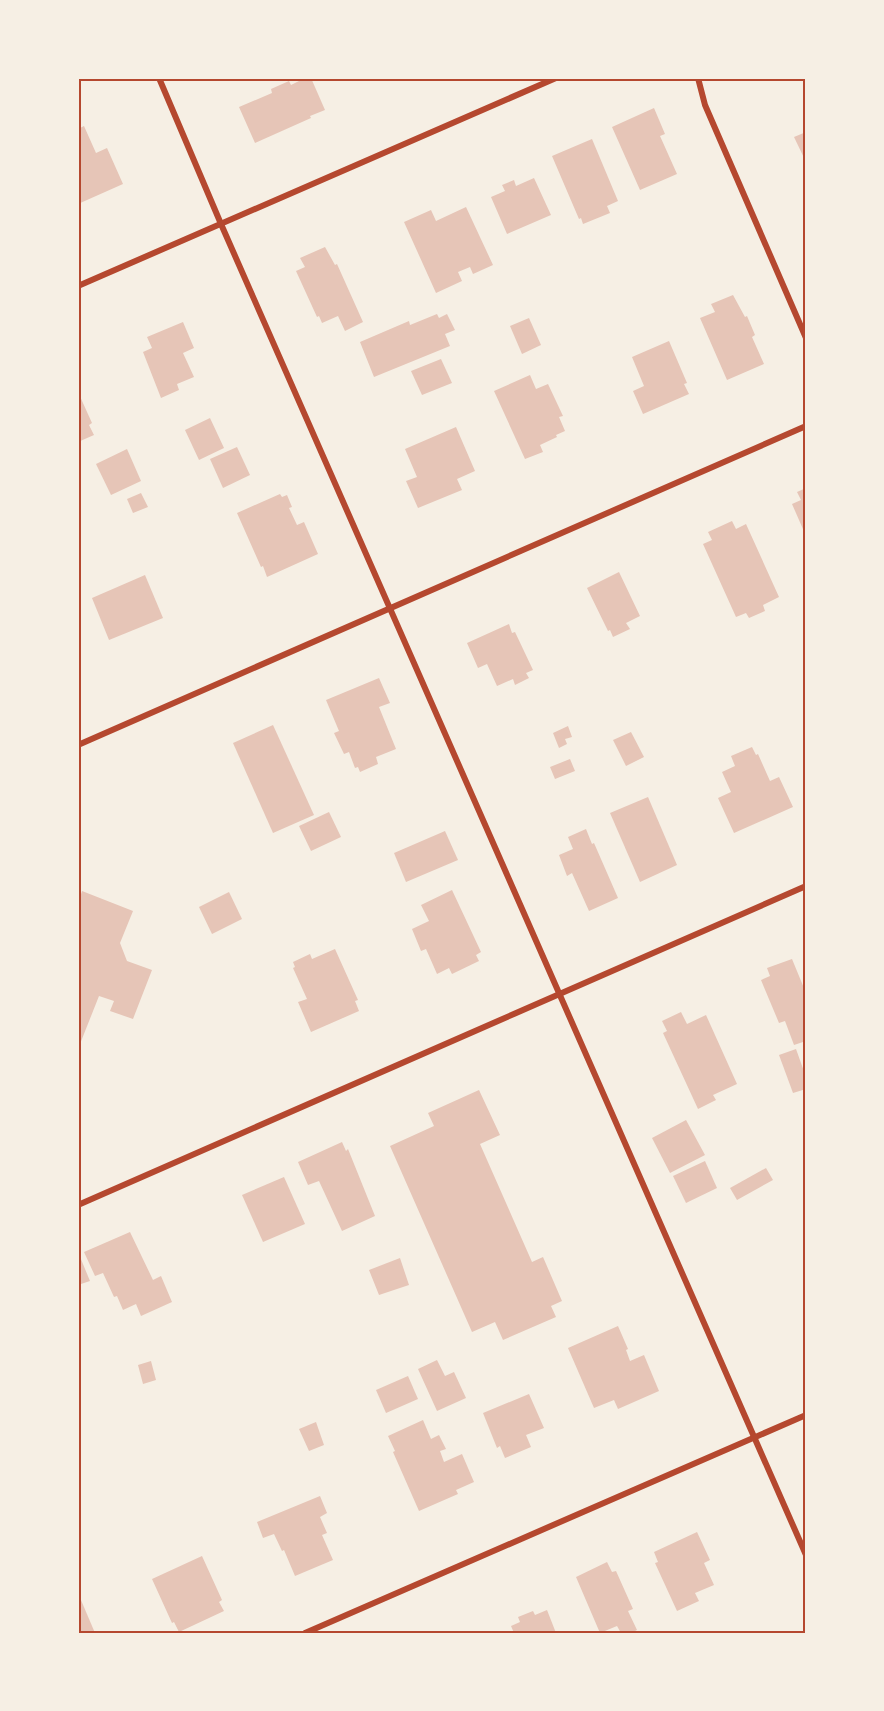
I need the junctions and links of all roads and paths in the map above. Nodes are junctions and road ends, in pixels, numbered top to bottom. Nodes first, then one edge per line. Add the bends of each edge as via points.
1 (159, 78) edge
2 (556, 78) edge
3 (698, 78) edge
4 (221, 224) junction
5 (78, 286) edge
6 (806, 338) edge
7 (806, 426) edge
8 (390, 608) junction
9 (78, 745) edge
10 (806, 886) edge
11 (560, 995) junction
12 (78, 1205) edge
13 (806, 1414) edge
14 (754, 1437) junction
15 (806, 1555) edge
16 (305, 1633) edge

1 - 4 street
2 - 4 street
3 - 6 street via 705,105
4 - 5 street
4 - 8 street
7 - 8 street
8 - 9 street
8 - 11 street
10 - 11 street
11 - 12 street
11 - 14 street
13 - 14 street
14 - 15 street
14 - 16 street

